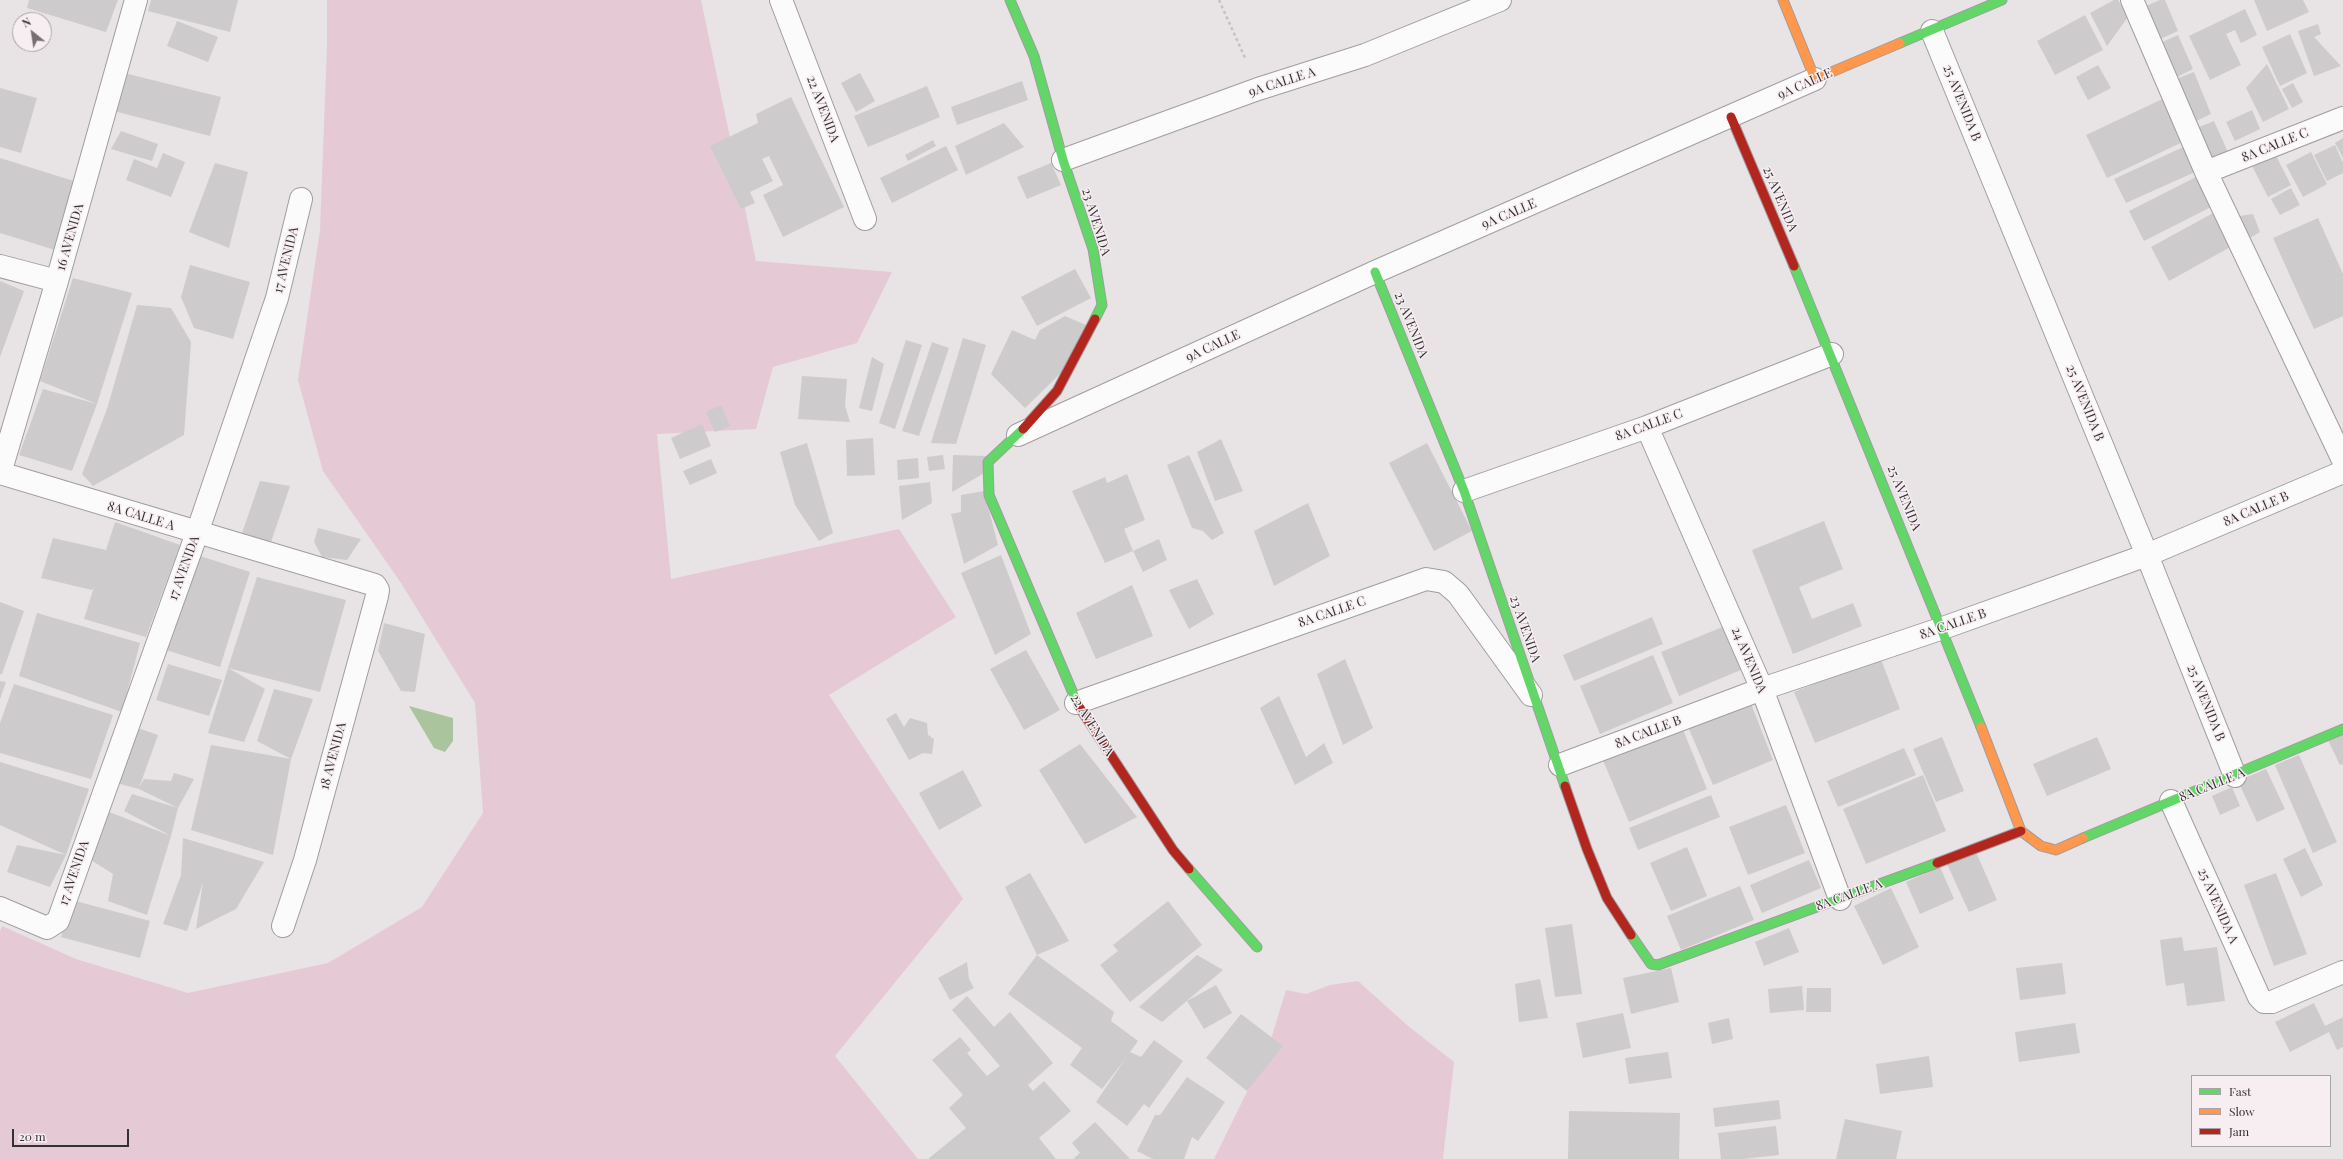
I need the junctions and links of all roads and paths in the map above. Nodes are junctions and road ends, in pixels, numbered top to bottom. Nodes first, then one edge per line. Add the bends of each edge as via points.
1 (136, 0) edge
2 (781, 0) edge
3 (1010, 0) edge
4 (1219, 0) edge
5 (1500, 0) edge
6 (1784, 0) edge
7 (2002, 0) edge
8 (2132, 0) edge
9 (1932, 31) junction
10 (1815, 79) junction
11 (1258, 88) junction
12 (1731, 117) junction
13 (2343, 118) edge
14 (1063, 160) junction
15 (2206, 172) junction
16 (301, 199) dead end
17 (866, 219) dead end
18 (0, 266) edge
19 (1375, 272) junction
20 (58, 282) junction
21 (1832, 354) junction
22 (1647, 427) junction
23 (1018, 435) junction
24 (2343, 460) edge
25 (2343, 472) edge
26 (0, 473) edge
27 (1464, 491) junction
28 (198, 533) junction
29 (2147, 555) junction
30 (375, 585) joint
31 (1943, 628) junction
32 (1762, 689) junction
33 (1076, 703) junction
34 (1538, 704) junction
35 (2343, 729) edge
36 (1560, 765) junction
37 (2235, 776) junction
38 (2171, 801) junction
39 (2021, 831) junction
40 (1840, 898) junction
41 (0, 908) edge
42 (283, 926) dead end
43 (1257, 947) dead end
44 (1676, 960) joint
45 (2343, 972) edge

1 - 20 street, 16 AVENIDA
2 - 17 street, 22 AVENIDA
3 - 14 street, 23 AVENIDA via 1034,56
4 - 11 path
5 - 11 street, 9A CALLE A via 1365,55
6 - 10 street
7 - 9 street, 9A CALLE
8 - 15 street
9 - 10 street, 9A CALLE
9 - 29 street, 25 AVENIDA B
10 - 12 street, 9A CALLE
11 - 14 street, 9A CALLE A
12 - 19 street, 9A CALLE
12 - 21 street, 25 AVENIDA
13 - 15 street, 8A CALLE C
14 - 23 street, 23 AVENIDA via 1093,249 1102,305 1057,391
15 - 24 street
16 - 28 street, 17 AVENIDA via 277,298
18 - 20 street
19 - 23 street, 9A CALLE
19 - 27 street, 23 AVENIDA
20 - 26 street, 16 AVENIDA
21 - 22 street, 8A CALLE C
21 - 31 street, 25 AVENIDA
22 - 27 street, 8A CALLE C
22 - 32 street, 24 AVENIDA
23 - 33 street, 22 AVENIDA via 988,462 989,495
25 - 29 street, 8A CALLE B
26 - 28 street, 8A CALLE A
27 - 34 street, 23 AVENIDA
28 - 30 street, 8A CALLE A
28 - 41 street, 17 AVENIDA via 58,921 47,928
29 - 31 street, 8A CALLE B
29 - 37 street, 25 AVENIDA B
30 - 42 street, 18 AVENIDA via 378,590 377,596 305,860
31 - 32 street, 8A CALLE B
31 - 39 street, 25 AVENIDA
32 - 36 street, 8A CALLE B
32 - 40 street, 24 AVENIDA
33 - 34 street, 8A CALLE C via 1426,579 1444,582 1458,594
33 - 43 street, 22 AVENIDA via 1173,850
34 - 36 street, 23 AVENIDA
35 - 37 street, 8A CALLE A
36 - 44 street, 23 AVENIDA via 1587,849 1607,898 1651,964 1658,965
37 - 38 street, 8A CALLE A
38 - 39 street, 8A CALLE A via 2056,850 2041,846
38 - 45 street, 25 AVENIDA A via 2259,996 2264,1002 2272,1002
39 - 40 street, 8A CALLE A
40 - 44 street, 8A CALLE A

